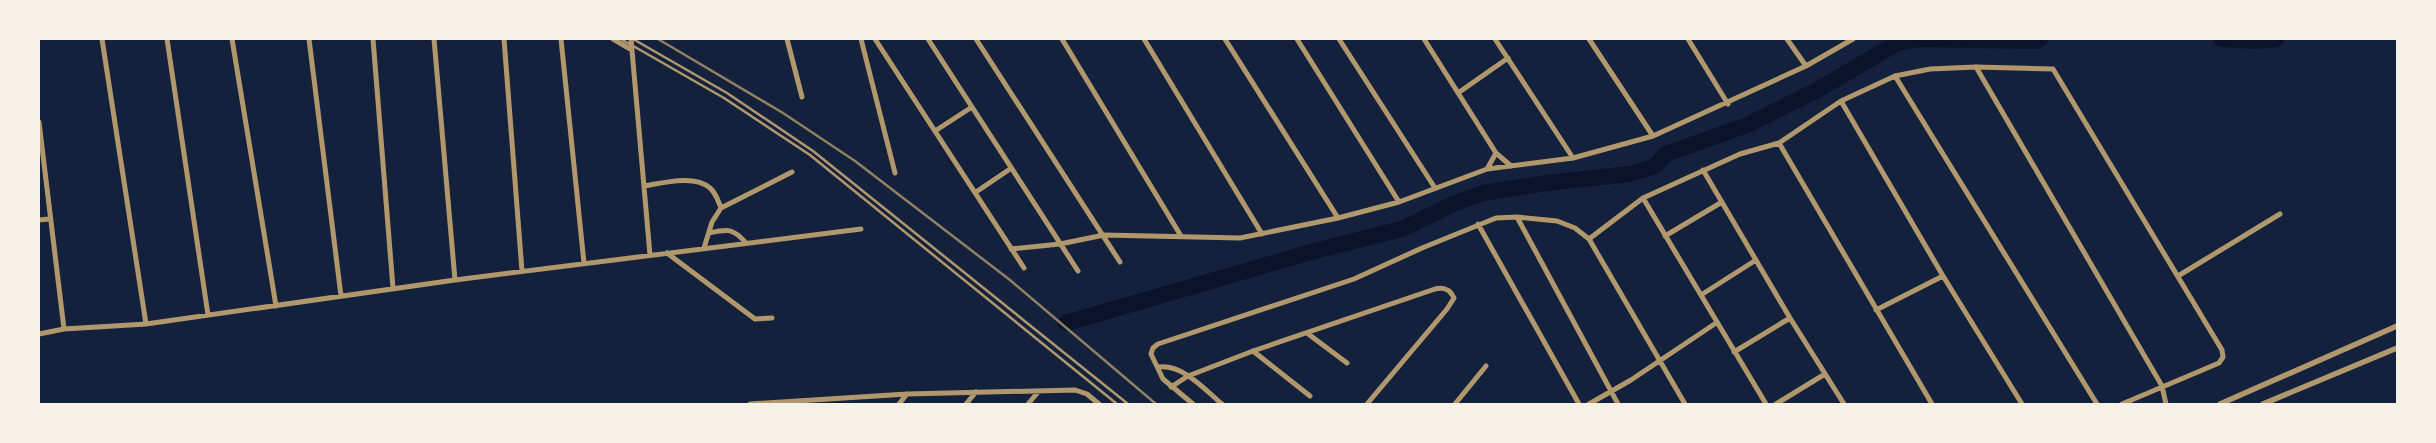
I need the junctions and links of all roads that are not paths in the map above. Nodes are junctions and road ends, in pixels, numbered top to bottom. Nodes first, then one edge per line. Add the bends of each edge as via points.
1 (102, 39) edge
2 (167, 39) edge
3 (232, 39) edge
4 (309, 39) edge
5 (373, 39) edge
6 (434, 39) edge
7 (504, 39) edge
8 (561, 39) edge
9 (613, 39) edge
10 (621, 39) edge
11 (787, 39) edge
12 (860, 39) edge
13 (875, 39) edge
14 (928, 39) edge
15 (976, 39) edge
16 (1062, 39) edge
17 (1144, 39) edge
18 (1225, 39) edge
19 (1297, 39) edge
20 (1339, 39) edge
21 (1424, 39) edge
22 (1495, 39) edge
23 (1589, 39) edge
24 (1688, 39) edge
25 (1787, 39) edge
26 (1853, 39) edge
27 (632, 43) edge
28 (1508, 58) junction
29 (1806, 66) junction
30 (1976, 67) junction
31 (1895, 76) junction
32 (1458, 93) junction
33 (802, 97) dead end
34 (1841, 100) junction
35 (1728, 104) junction
36 (972, 107) junction
37 (39, 122) edge
38 (935, 131) junction
39 (1653, 136) junction
40 (1779, 143) junction
41 (1496, 153) junction
42 (1574, 158) junction
43 (1511, 166) junction
44 (1487, 168) junction
45 (1010, 169) junction
46 (1704, 170) junction
47 (792, 172) dead end
48 (895, 174) dead end
49 (644, 186) junction
50 (1435, 188) junction
51 (976, 192) junction
52 (1643, 198) junction
53 (1398, 202) junction
54 (1722, 202) junction
55 (721, 208) junction
56 (2280, 214) dead end
57 (1517, 217) junction
58 (1338, 218) junction
59 (49, 219) junction
60 (39, 220) edge
61 (1478, 224) junction
62 (861, 229) dead end
63 (709, 233) junction
64 (1262, 234) junction
65 (1104, 235) junction
66 (1181, 236) junction
67 (1665, 236) junction
68 (1589, 239) junction
69 (746, 243) junction
70 (1060, 244) junction
71 (704, 248) junction
72 (1011, 249) junction
73 (667, 253) junction
74 (650, 255) junction
75 (1756, 260) junction
76 (1120, 262) dead end
77 (584, 263) junction
78 (1024, 268) dead end
79 (522, 271) junction
80 (1078, 271) dead end
81 (1942, 276) junction
82 (2178, 276) junction
83 (455, 280) junction
84 (393, 288) junction
85 (1701, 295) junction
86 (341, 296) junction
87 (276, 306) junction
88 (1876, 310) junction
89 (208, 315) junction
90 (772, 318) dead end
91 (1790, 318) junction
92 (1716, 323) junction
93 (146, 324) junction
94 (2397, 326) edge
95 (64, 329) junction
96 (1307, 333) junction
97 (39, 334) edge
98 (2397, 348) edge
99 (1253, 351) junction
100 (1734, 352) junction
101 (1660, 361) junction
102 (1347, 363) dead end
103 (1159, 366) junction
104 (1486, 366) dead end
105 (1825, 374) junction
106 (1188, 376) junction
107 (2162, 386) junction
108 (1171, 387) junction
109 (1039, 391) junction
110 (1611, 391) junction
111 (976, 392) junction
112 (907, 394) junction
113 (1310, 396) dead end
114 (750, 404) edge
115 (899, 404) edge
116 (966, 404) edge
117 (1028, 404) edge
118 (1098, 404) edge
119 (1117, 404) edge
120 (1128, 404) edge
121 (1193, 404) edge
122 (1222, 404) edge
123 (1367, 404) edge
124 (1455, 404) edge
125 (1579, 404) edge
126 (1589, 404) edge
127 (1618, 404) edge
128 (1685, 404) edge
129 (1766, 404) edge
130 (1776, 404) edge
131 (1844, 404) edge
132 (1932, 404) edge
133 (2022, 404) edge
134 (2097, 404) edge
135 (2122, 404) edge
136 (2166, 404) edge
137 (2220, 404) edge
138 (2263, 404) edge

1 - 93 street
2 - 89 street
3 - 87 street
4 - 86 street
5 - 84 street
6 - 83 street
7 - 79 street
8 - 77 street
9 - 27 street
10 - 27 lane
11 - 33 street
12 - 48 street
13 - 38 street
14 - 36 street
15 - 65 street
16 - 66 street
17 - 64 street
18 - 58 street
19 - 53 street
20 - 50 street
21 - 32 street
22 - 28 street
23 - 39 street
24 - 35 street
25 - 29 street
26 - 29 street
27 - 49 street
27 - 119 lane via 810,155
27 - 120 lane via 727,94 813,150
28 - 32 street
28 - 42 street
29 - 35 street
30 - 31 street via 1930,69
30 - 82 street via 2053,70
30 - 107 street
31 - 34 street
31 - 134 street
32 - 41 street
34 - 40 street
34 - 81 street
35 - 39 street
36 - 38 street
36 - 45 street
37 - 59 street
38 - 51 street
39 - 42 street
40 - 46 street via 1740,154
40 - 88 street
41 - 43 street
41 - 44 street
42 - 43 street
43 - 44 street
44 - 50 street
45 - 51 street
45 - 70 street
46 - 52 street
46 - 54 street
47 - 55 street
49 - 55 street via 697,182 709,186
49 - 74 street
50 - 53 street
51 - 72 street
52 - 67 street
52 - 68 street
53 - 58 street
54 - 67 street
54 - 75 street
55 - 63 street
56 - 82 street
57 - 61 street via 1496,218
57 - 68 street via 1557,221 1575,228
57 - 110 street
58 - 64 street
59 - 60 street
59 - 95 street
61 - 103 street via 1354,279 1165,341 1153,348 1151,354
61 - 125 street
62 - 69 street
63 - 69 street via 737,232
63 - 71 street
64 - 66 street via 1240,238
65 - 66 street
65 - 70 street
65 - 76 street
67 - 85 street
68 - 101 street
69 - 71 street
70 - 72 street
70 - 80 street
71 - 73 street
72 - 78 street
73 - 74 street
73 - 90 street via 755,319
74 - 77 street
75 - 85 street
75 - 91 street
77 - 79 street
79 - 83 street
81 - 88 street
81 - 133 street
82 - 107 street via 2222,350 2223,357 2219,363
83 - 84 street
84 - 86 street
85 - 92 street
86 - 87 street
87 - 89 street
88 - 132 street
89 - 93 street
91 - 100 street
91 - 105 street
92 - 100 street
92 - 101 street
93 - 95 street
94 - 137 street
95 - 97 street
96 - 99 street
96 - 102 street
96 - 123 street via 1441,288 1451,292 1454,298 1446,309
98 - 138 street
99 - 106 street
99 - 113 street
100 - 129 street
101 - 110 street
101 - 128 street
103 - 106 street via 1173,368
103 - 108 street
104 - 124 street
105 - 130 street
105 - 131 street
106 - 108 street
106 - 122 street
107 - 135 street
107 - 136 street
108 - 121 street
109 - 111 street
109 - 117 street
109 - 118 street via 1075,390 1087,394
110 - 126 street
110 - 127 street
111 - 112 street
111 - 116 street
112 - 114 street
112 - 115 street

